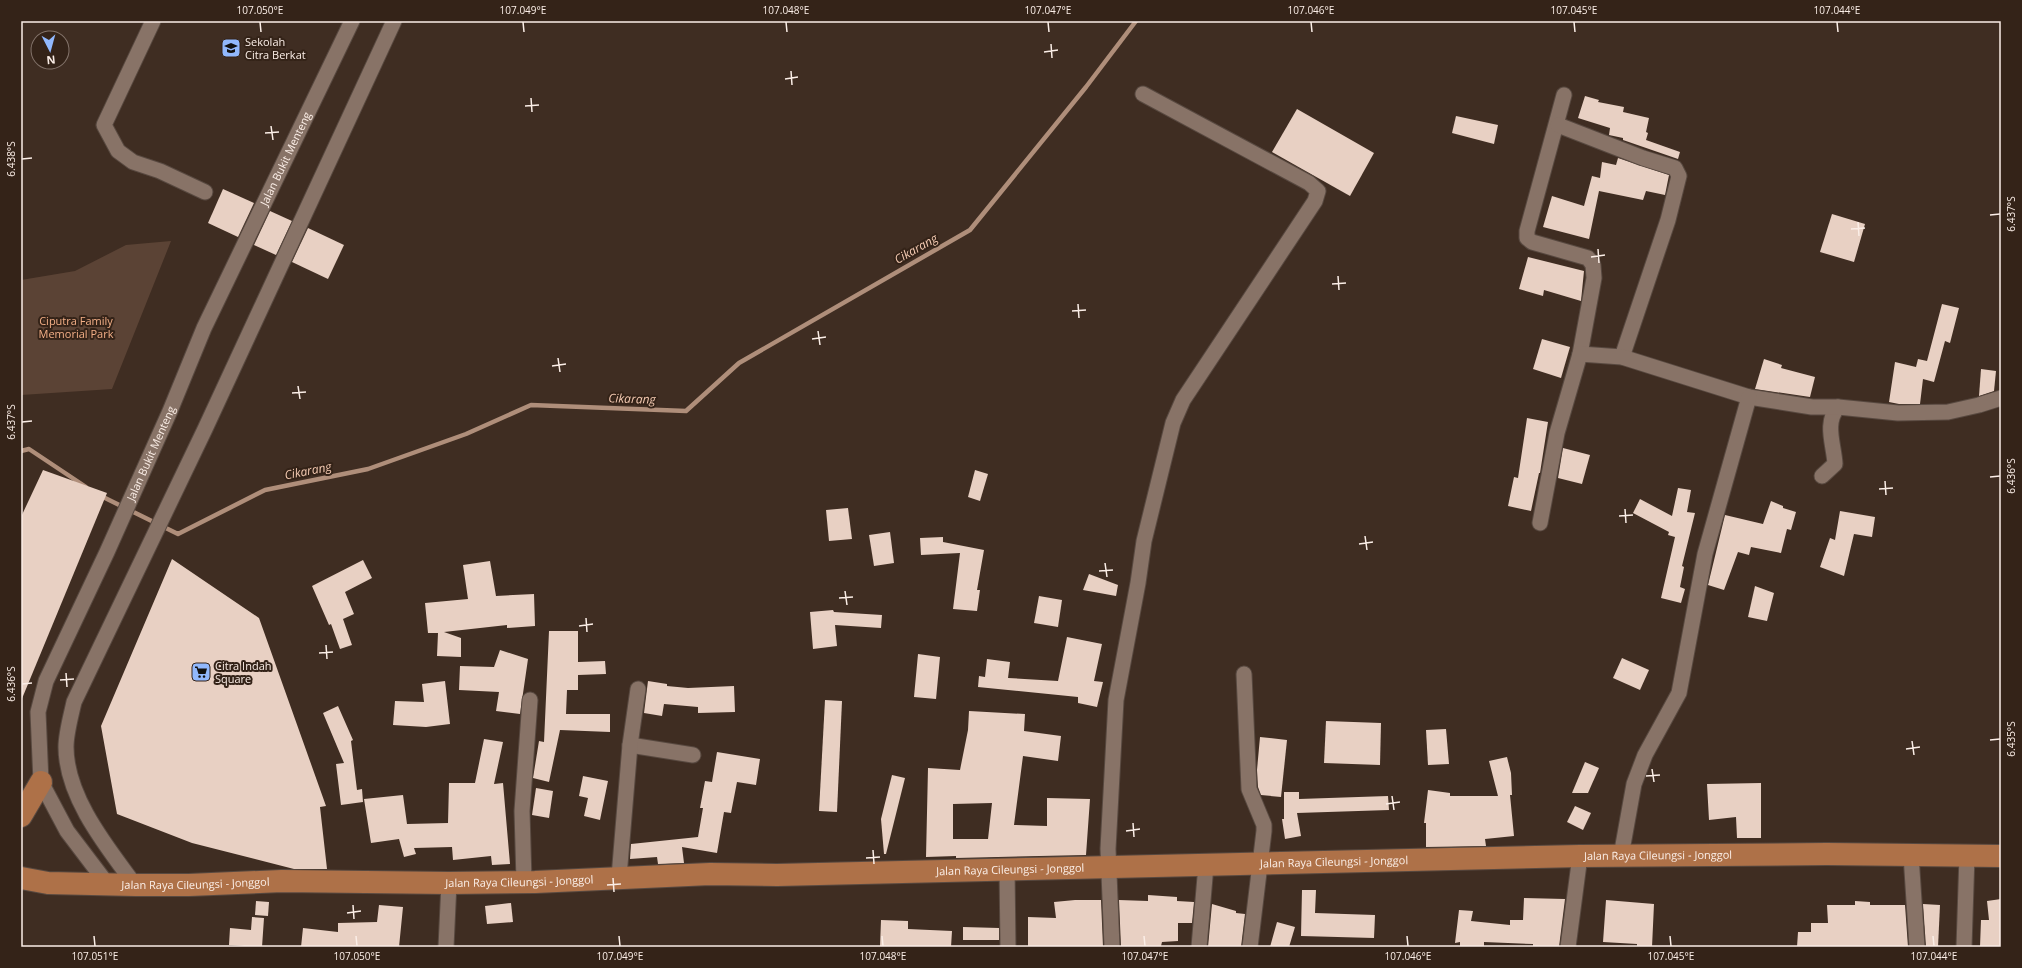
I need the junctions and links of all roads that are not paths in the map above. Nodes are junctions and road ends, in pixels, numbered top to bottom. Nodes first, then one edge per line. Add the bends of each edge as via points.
1 (153, 21) edge
2 (352, 21) edge
3 (394, 21) edge
4 (1143, 94) dead end
5 (1564, 95) dead end
6 (1558, 125) junction
7 (205, 192) dead end
8 (1580, 354) junction
9 (1622, 357) junction
10 (1748, 397) junction
11 (2001, 398) edge
12 (1838, 407) junction
13 (1822, 476) dead end
14 (1540, 523) dead end
15 (1244, 674) dead end
16 (638, 689) dead end
17 (530, 700) dead end
18 (630, 745) junction
19 (693, 755) dead end
20 (41, 782) junction
21 (21, 816) edge
22 (1911, 855) junction
23 (1967, 855) junction
24 (1580, 856) junction
25 (1621, 856) junction
26 (2001, 856) edge
27 (1261, 862) junction
28 (1206, 865) junction
29 (1109, 866) junction
30 (1006, 869) junction
31 (618, 877) junction
32 (21, 878) edge
33 (524, 881) junction
34 (449, 883) junction
35 (108, 885) junction
36 (135, 885) junction
37 (446, 947) edge
38 (1008, 947) edge
39 (1112, 947) edge
40 (1199, 947) edge
41 (1250, 947) edge
42 (1568, 947) edge
43 (1918, 947) edge
44 (1964, 947) edge

1 - 7 street via 104,125 118,150 133,162 160,171
2 - 20 street, Jalan Bukit Menteng via 204,328 107,552 46,681 38,712
3 - 36 street via 205,429 74,702 66,747 71,775 92,827
4 - 29 street via 1309,183 1318,191 1316,201 1183,400 1173,422 1144,541 1116,700
5 - 6 street
6 - 8 street via 1527,238 1532,242 1588,258 1593,265 1594,278
6 - 9 street via 1675,168 1678,176 1668,220
8 - 9 street
8 - 14 street via 1557,433
9 - 10 street
10 - 12 street via 1812,407
10 - 25 street via 1705,554 1679,693 1659,728 1637,776
11 - 12 street via 1948,412 1898,412
12 - 13 street via 1832,414 1831,423 1835,464
15 - 27 street via 1249,789 1264,825
16 - 18 street
17 - 33 street via 522,811
18 - 19 street
18 - 31 street
20 - 21 main road
20 - 35 street, Jalan Bukit Menteng via 67,831
22 - 23 main road, Jalan Raya Cileungsi - Jonggol
22 - 25 main road, Jalan Raya Cileungsi - Jonggol
22 - 43 street
23 - 26 main road, Jalan Raya Cileungsi - Jonggol
23 - 44 street
24 - 25 main road, Jalan Raya Cileungsi - Jonggol
24 - 27 main road, Jalan Raya Cileungsi - Jonggol
24 - 42 street
27 - 28 main road, Jalan Raya Cileungsi - Jonggol
27 - 41 street
28 - 29 main road, Jalan Raya Cileungsi - Jonggol
28 - 40 street
29 - 30 main road, Jalan Raya Cileungsi - Jonggol
29 - 39 street
30 - 31 main road, Jalan Raya Cileungsi - Jonggol
30 - 38 street
31 - 33 main road, Jalan Raya Cileungsi - Jonggol
32 - 35 main road, Jalan Raya Cileungsi - Jonggol via 48,883
33 - 34 main road, Jalan Raya Cileungsi - Jonggol
34 - 36 main road, Jalan Raya Cileungsi - Jonggol via 282,881
34 - 37 street
35 - 36 main road, Jalan Raya Cileungsi - Jonggol

